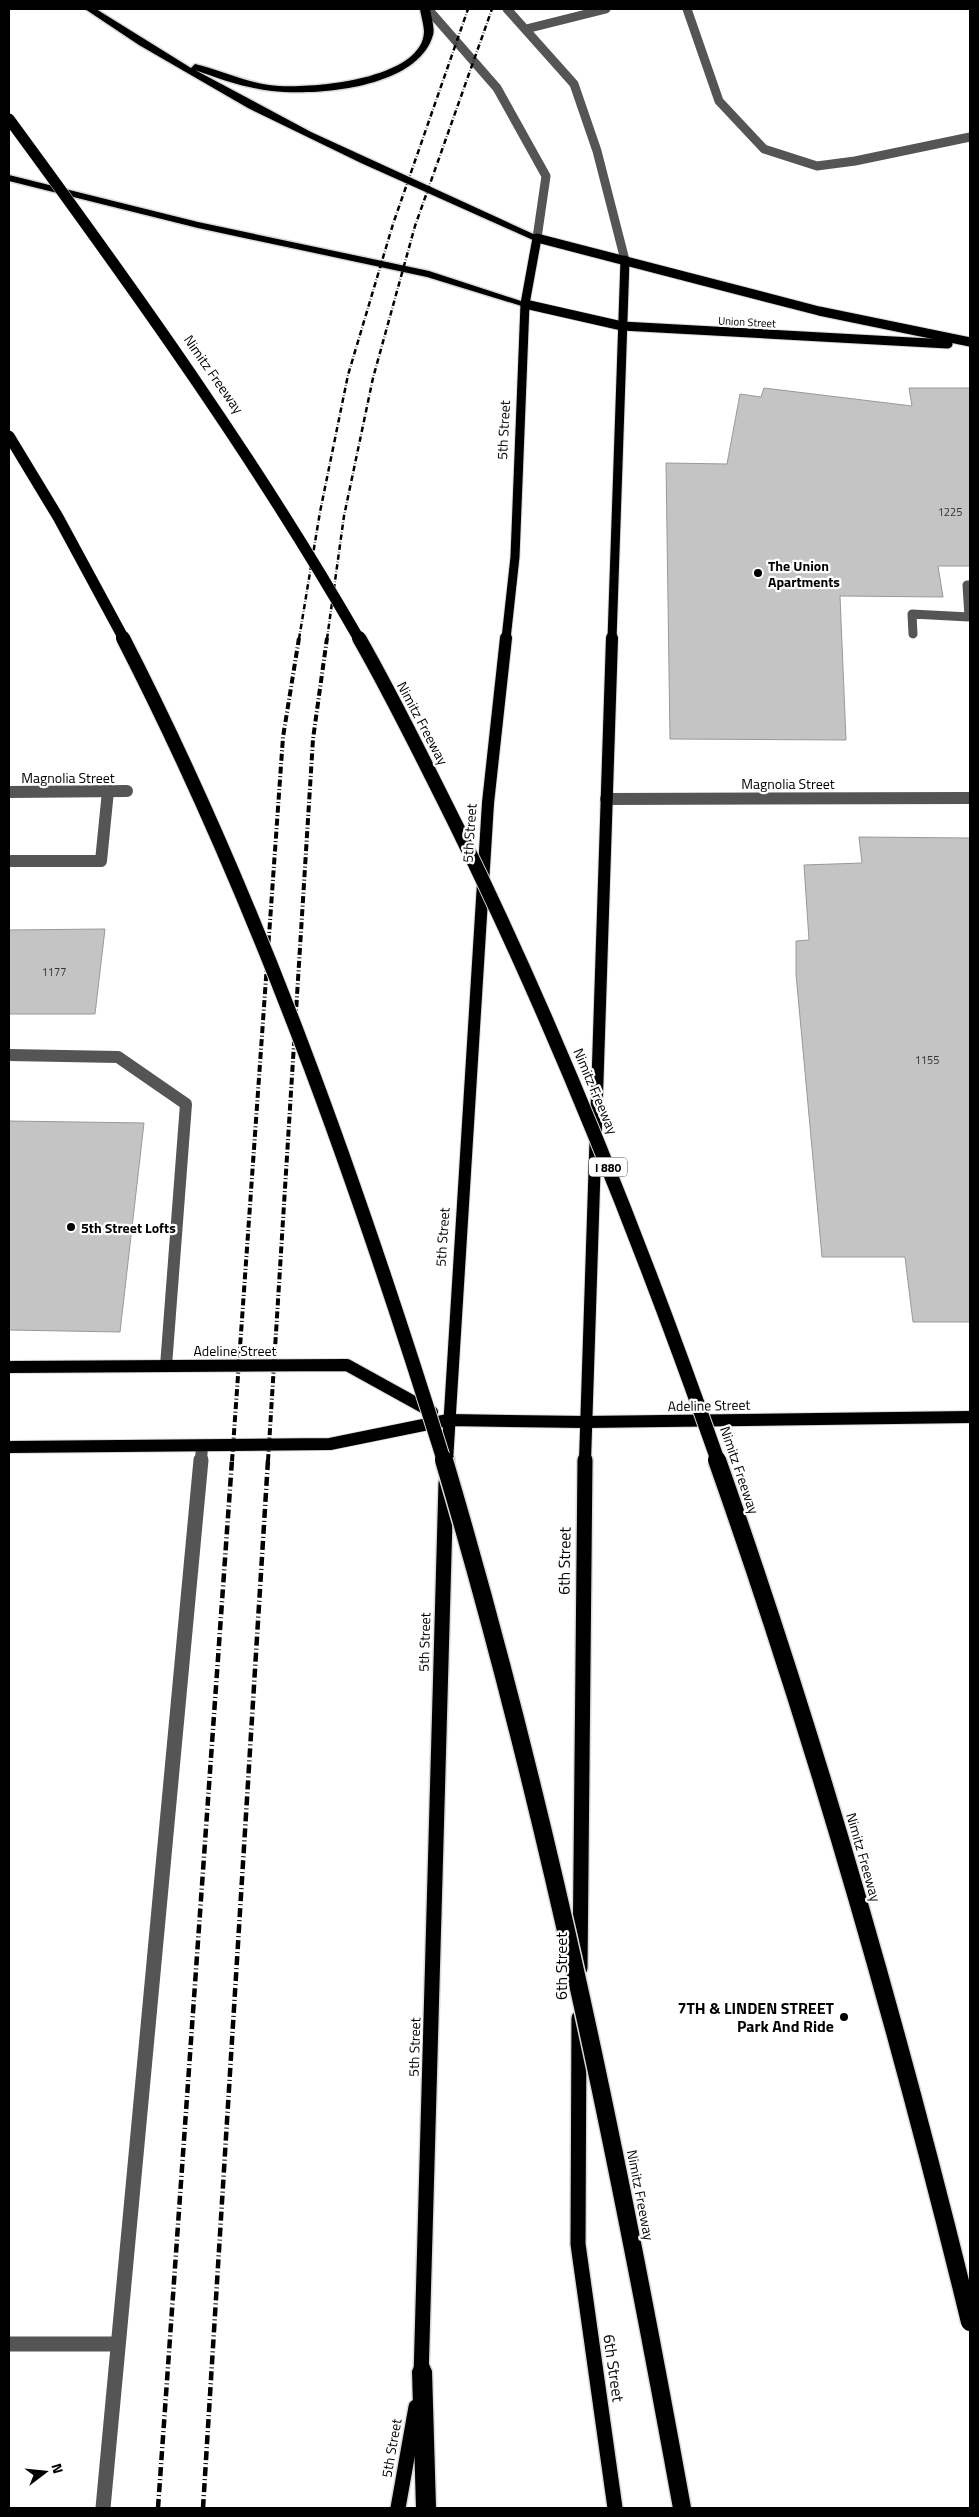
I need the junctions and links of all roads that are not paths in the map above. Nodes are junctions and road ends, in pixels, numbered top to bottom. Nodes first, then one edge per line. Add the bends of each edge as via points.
1 (90, 9) edge
2 (426, 9) edge
3 (507, 9) edge
4 (606, 9) edge
5 (686, 9) edge
6 (526, 29) junction
7 (139, 41) junction
8 (9, 119) edge
9 (970, 138) edge
10 (9, 178) edge
11 (537, 238) junction
12 (625, 260) junction
13 (525, 304) junction
14 (622, 326) junction
15 (970, 344) edge
16 (9, 436) edge
17 (970, 585) edge
18 (913, 634) dead end
19 (108, 791) junction
20 (127, 791) dead end
21 (9, 792) edge
22 (970, 798) edge
23 (606, 799) junction
24 (9, 861) edge
25 (9, 1055) edge
26 (166, 1366) junction
27 (9, 1367) edge
28 (970, 1418) edge
29 (448, 1420) junction
30 (585, 1422) junction
31 (9, 1446) edge
32 (202, 1446) junction
33 (970, 2322) edge
34 (9, 2344) edge
35 (117, 2344) junction
36 (422, 2371) junction
37 (103, 2508) edge
38 (398, 2508) edge
39 (426, 2508) edge
40 (615, 2508) edge
41 (682, 2508) edge

1 - 7 highway
2 - 7 highway via 430,35 414,58 389,73 326,88 279,89 233,80 189,65
2 - 11 street, 5th Street via 497,88 546,176
3 - 6 street
4 - 6 street
5 - 9 street via 719,101 764,149 817,166
6 - 12 street via 574,84 597,151
7 - 11 highway via 258,110
8 - 33 highway, Nimitz Freeway / I 880, bridge via 219,410 323,577 396,706 460,832 562,1054 676,1344 791,1679 871,1944
10 - 13 highway via 76,196 428,274
11 - 12 main road, Union Street
11 - 13 main road, 5th Street
12 - 14 main road
12 - 15 main road, Union Street via 820,311
13 - 14 main road, Union Street
13 - 29 main road, 5th Street via 515,557 488,803
14 - 15 main road, Union Street
14 - 23 main road
16 - 41 highway, Nimitz Freeway, bridge via 129,648 224,850 288,1004 390,1286 477,1574 545,1838 609,2122
17 - 18 street via 967,585 969,617 912,614
19 - 20 street, Magnolia Street
19 - 21 street, Magnolia Street
19 - 24 street via 101,861
22 - 23 street, Magnolia Street
23 - 30 main road
25 - 26 street via 118,1057 186,1104
26 - 27 main road, Adeline Street
26 - 29 main road, Adeline Street via 347,1365
28 - 30 main road, Adeline Street
29 - 30 main road, Adeline Street
29 - 32 main road, Adeline Street via 330,1444
29 - 36 main road, 5th Street
30 - 40 main road, 6th Street via 578,2244
31 - 32 main road, Adeline Street
32 - 35 street
34 - 35 street
35 - 37 street
36 - 38 main road, 5th Street
36 - 39 highway

